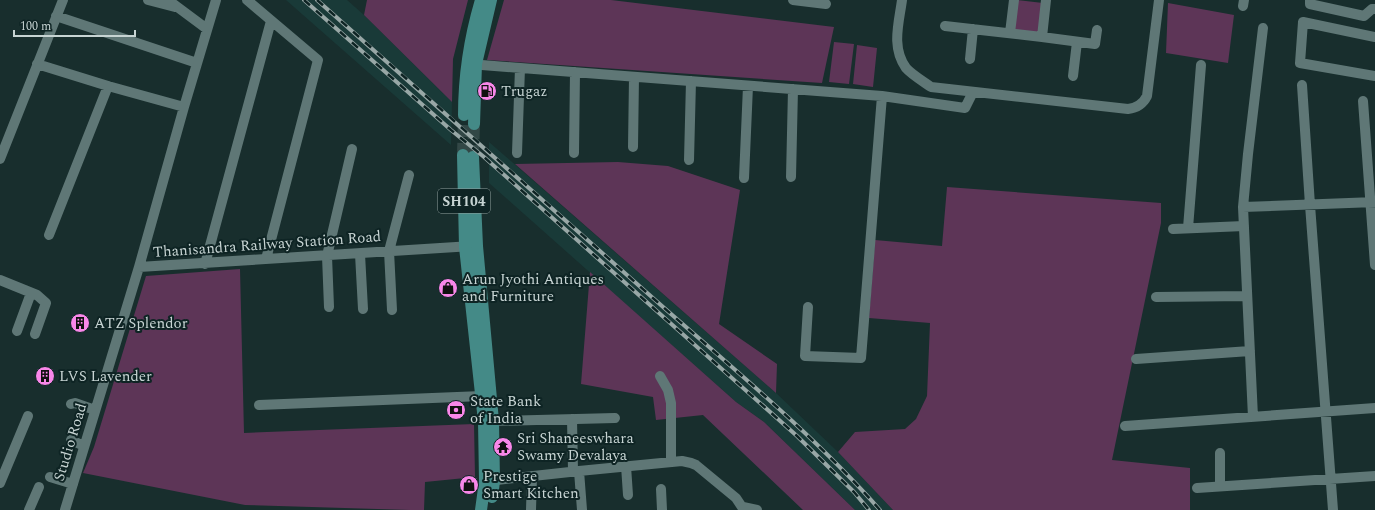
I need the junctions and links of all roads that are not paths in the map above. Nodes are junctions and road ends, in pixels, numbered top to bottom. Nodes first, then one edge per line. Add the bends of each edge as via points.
1 (63, 0) edge
2 (148, 0) edge
3 (168, 0) edge
4 (216, 0) edge
5 (247, 0) edge
6 (480, 0) edge
7 (491, 0) edge
8 (793, 0) edge
9 (902, 0) edge
10 (1014, 0) edge
11 (1046, 0) edge
12 (1158, 0) edge
13 (1310, 0) edge
14 (826, 4) dead end
15 (177, 8) junction
16 (1375, 9) edge
17 (56, 16) junction
18 (271, 22) junction
19 (945, 26) dead end
20 (1263, 28) dead end
21 (207, 29) junction
22 (973, 29) junction
23 (1097, 30) dead end
24 (1010, 33) junction
25 (1042, 37) junction
26 (1375, 37) edge
27 (1077, 42) junction
28 (970, 59) dead end
29 (197, 63) junction
30 (37, 64) junction
31 (471, 64) junction
32 (1201, 65) dead end
33 (520, 68) junction
34 (575, 72) junction
35 (1073, 76) dead end
36 (1375, 76) edge
37 (634, 77) junction
38 (691, 81) junction
39 (1302, 85) dead end
40 (108, 86) junction
41 (748, 86) junction
42 (793, 89) junction
43 (973, 92) junction
44 (882, 96) junction
45 (1363, 101) dead end
46 (184, 107) junction
47 (464, 114) tunnel mouth
48 (474, 124) tunnel mouth
49 (633, 146) dead end
50 (352, 149) dead end
51 (517, 153) dead end
52 (574, 154) dead end
53 (468, 156) tunnel mouth
54 (0, 159) edge
55 (689, 160) dead end
56 (409, 175) dead end
57 (791, 177) dead end
58 (744, 178) dead end
59 (1373, 202) edge
60 (1310, 205) junction
61 (1243, 207) junction
62 (1244, 226) junction
63 (1188, 228) junction
64 (1173, 229) dead end
65 (49, 235) dead end
66 (471, 246) junction
67 (389, 251) junction
68 (360, 254) junction
69 (327, 256) junction
70 (266, 259) junction
71 (205, 264) junction
72 (1375, 265) edge
73 (139, 267) junction
74 (0, 280) edge
75 (31, 293) junction
76 (1247, 296) junction
77 (1156, 297) dead end
78 (329, 307) dead end
79 (808, 307) dead end
80 (362, 309) dead end
81 (392, 310) dead end
82 (18, 331) dead end
83 (33, 332) dead end
84 (1250, 351) junction
85 (1136, 359) dead end
86 (660, 376) dead end
87 (482, 396) junction
88 (71, 404) dead end
89 (260, 405) dead end
90 (1375, 408) edge
91 (95, 410) junction
92 (1324, 412) junction
93 (28, 416) dead end
94 (1253, 417) junction
95 (615, 418) dead end
96 (572, 419) junction
97 (493, 421) junction
98 (1125, 426) dead end
99 (71, 440) dead end
100 (84, 446) junction
101 (1220, 454) dead end
102 (671, 462) junction
103 (626, 466) junction
104 (576, 471) junction
105 (532, 476) junction
106 (1375, 476) edge
107 (50, 477) dead end
108 (1330, 479) junction
109 (489, 481) junction
110 (0, 483) edge
111 (72, 484) junction
112 (1220, 486) junction
113 (39, 487) dead end
114 (1197, 488) dead end
115 (661, 489) dead end
116 (628, 495) dead end
117 (744, 509) edge
118 (29, 510) edge
119 (65, 510) edge
120 (481, 510) edge
121 (490, 510) edge
122 (531, 510) edge
123 (582, 510) edge
124 (662, 510) edge
125 (757, 510) edge
126 (1333, 510) edge

1 - 17 street
2 - 15 street
3 - 15 street
4 - 21 street, Thanisandra Railway Station Road
5 - 18 street
6 - 31 main road
7 - 31 main road
8 - 14 street
9 - 43 street via 896,43 906,69 931,87
10 - 24 street
11 - 25 street
12 - 43 street via 1147,96 1136,107 1128,109
13 - 16 street via 1310,4 1364,16
15 - 21 street
17 - 29 street
17 - 30 street
18 - 70 street via 318,60
18 - 71 street
19 - 22 street
20 - 61 street
21 - 29 street, Thanisandra Railway Station Road
22 - 24 street
22 - 28 street
23 - 27 street via 1095,44
24 - 25 street
25 - 27 street
26 - 36 street via 1303,22 1300,63
27 - 35 street
29 - 46 street, Thanisandra Railway Station Road
30 - 40 street
30 - 54 street
31 - 33 street
31 - 47 main road via 464,90
31 - 48 main road
32 - 63 street
33 - 34 street
33 - 51 street
34 - 37 street
34 - 52 street
37 - 38 street
37 - 49 street
38 - 41 street
38 - 55 street
39 - 60 street
40 - 46 street
40 - 65 street
41 - 42 street
41 - 58 street
42 - 44 street
42 - 57 street
43 - 44 street via 965,108
44 - 79 street via 861,358 805,356
45 - 59 street
46 - 73 street, Thanisandra Railway Station Road
50 - 69 street
53 - 66 main road, SH104
56 - 67 street
59 - 60 street
59 - 72 street
60 - 61 street
60 - 92 street
61 - 62 street
62 - 63 street
62 - 76 street
63 - 64 street
66 - 67 street, Thanisandra Railway Station Road
66 - 87 main road, SH104
66 - 97 main road, SH104
67 - 68 street, Thanisandra Railway Station Road
67 - 81 street
68 - 69 street, Thanisandra Railway Station Road
68 - 80 street
69 - 70 street, Thanisandra Railway Station Road
69 - 78 street
70 - 71 street, Thanisandra Railway Station Road
71 - 73 street, Thanisandra Railway Station Road
73 - 91 street, Studio Road
74 - 75 street
75 - 82 street
75 - 83 street via 46,303
76 - 77 street
76 - 84 street
84 - 85 street
84 - 94 street
86 - 102 street via 668,390 671,403
87 - 89 street
87 - 109 main road, SH104
88 - 91 street
90 - 92 street
91 - 100 street, Studio Road
92 - 94 street
92 - 108 street
93 - 110 street
94 - 98 street
95 - 96 street
96 - 97 street
96 - 104 street
97 - 109 main road, SH104
99 - 100 street
100 - 111 street, Studio Road
101 - 112 street
102 - 103 street
102 - 117 street via 682,461 696,465 736,498
103 - 104 street
103 - 116 street
104 - 105 street
104 - 123 street
105 - 109 street
105 - 122 street
106 - 108 street
107 - 111 street
108 - 112 street
108 - 126 street
109 - 120 main road, SH104
109 - 121 main road, SH104
111 - 119 street, Studio Road
112 - 114 street
113 - 118 street
115 - 124 street
117 - 125 street

